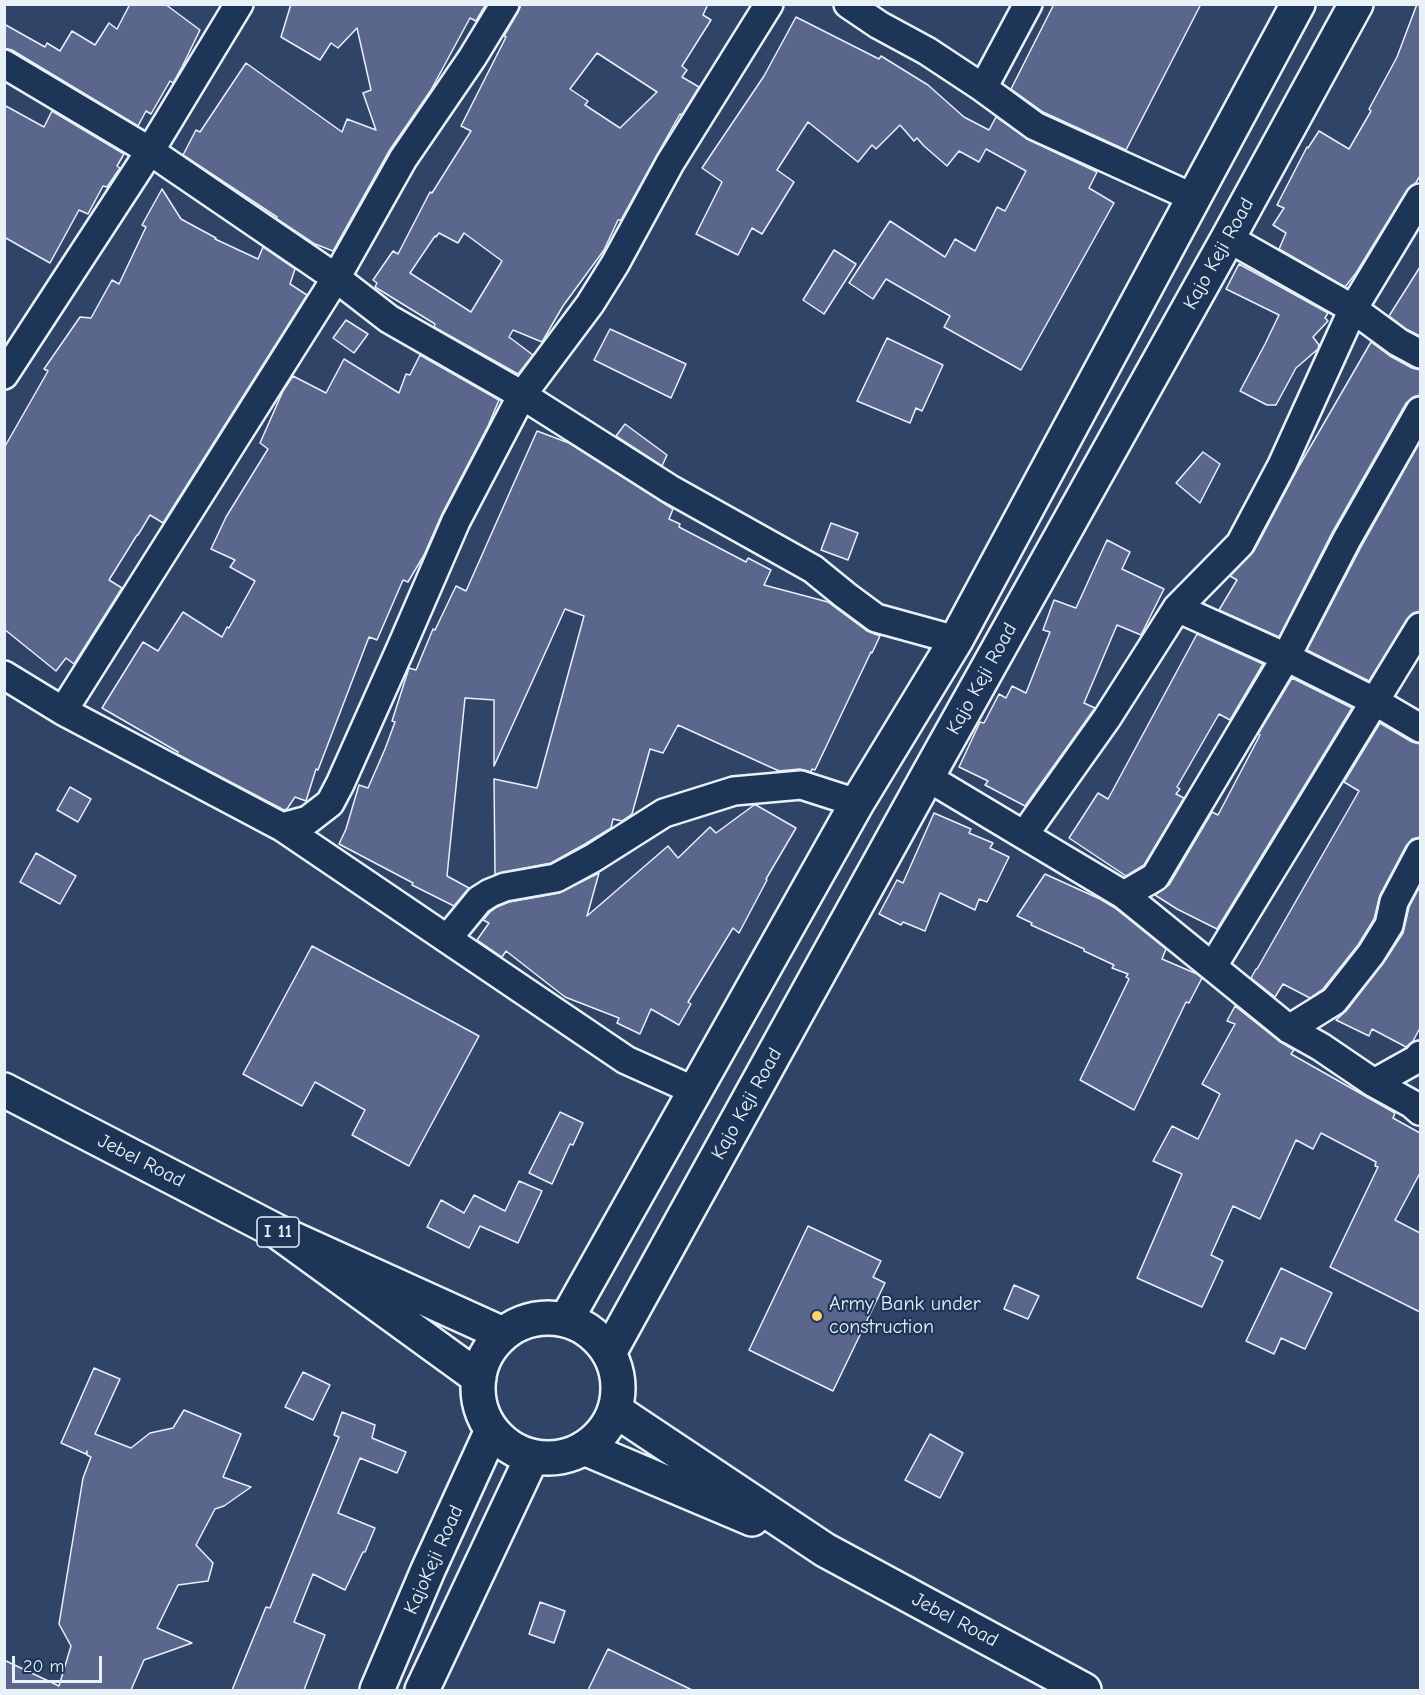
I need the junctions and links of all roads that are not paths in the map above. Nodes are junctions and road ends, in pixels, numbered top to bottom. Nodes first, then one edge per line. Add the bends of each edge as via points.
1 (238, 4) edge
2 (505, 4) edge
3 (769, 4) edge
4 (848, 4) edge
5 (1028, 4) edge
6 (1298, 4) edge
7 (1356, 4) edge
8 (4, 64) edge
9 (983, 88) junction
10 (150, 151) junction
11 (1194, 198) junction
12 (1420, 198) edge
13 (1228, 237) junction
14 (336, 278) junction
15 (1353, 309) junction
16 (1420, 354) edge
17 (4, 375) edge
18 (522, 395) junction
19 (1420, 411) edge
20 (1177, 608) junction
21 (1420, 627) edge
22 (956, 640) junction
23 (1286, 657) junction
24 (4, 675) edge
25 (1376, 702) junction
26 (63, 711) junction
27 (1420, 728) edge
28 (927, 777) junction
29 (857, 803) junction
30 (282, 827) junction
31 (1024, 835) junction
32 (1420, 853) edge
33 (1124, 895) junction
34 (447, 939) junction
35 (1213, 966) junction
36 (1289, 1029) junction
37 (1420, 1055) edge
38 (1374, 1083) junction
39 (4, 1090) edge
40 (694, 1091) junction
41 (1420, 1111) edge
42 (278, 1232) junction
43 (566, 1320) junction
44 (504, 1334) junction
45 (609, 1353) junction
46 (479, 1378) junction
47 (615, 1410) junction
48 (492, 1430) junction
49 (584, 1448) junction
50 (532, 1457) junction
51 (825, 1550) junction
52 (377, 1690) edge
53 (422, 1690) edge
54 (1084, 1690) edge

1 - 10 street
2 - 14 street via 403,159
3 - 18 street via 670,163 590,304
4 - 9 street
5 - 9 street
6 - 11 main road
7 - 13 main road, Kajo Keji Road
8 - 10 street
9 - 11 street via 1035,126
10 - 14 street
10 - 17 street
11 - 22 main road
12 - 15 street
13 - 15 street
13 - 28 main road, Kajo Keji Road
14 - 18 street via 389,319
14 - 26 street
15 - 16 street
15 - 20 street via 1282,465 1240,544
18 - 22 street via 670,489 813,569 876,618
18 - 30 street via 456,521 330,803 308,820
19 - 23 street
20 - 23 street
20 - 31 street via 1107,718
21 - 25 street
22 - 29 main road
23 - 25 street
23 - 33 street via 1155,877
24 - 26 street
25 - 27 street
25 - 35 street
26 - 30 street
28 - 31 street
28 - 45 main road, Kajo Keji Road
29 - 34 street via 801,785 734,791 664,813 556,878 490,893 479,900
29 - 40 main road
30 - 34 street
31 - 33 street
32 - 36 street via 1394,902 1389,925 1371,954 1334,1001
33 - 35 street
34 - 40 street via 626,1060
35 - 36 street
36 - 38 street
37 - 38 street
38 - 41 street
39 - 42 main road, Jebel Road / I 11
40 - 43 main road
42 - 44 main road, Jebel Road / I 11
42 - 46 main road, Jebel Road / I 11
43 - 44 main road via 533,1320
43 - 45 main road via 598,1338
44 - 46 main road via 492,1346
45 - 47 main road via 618,1381
46 - 48 main road via 478,1396
47 - 49 main road via 602,1432
47 - 51 main road, Jebel Road
48 - 50 main road via 503,1442
48 - 52 main road, KajoKeji Road
49 - 50 main road via 559,1457
49 - 51 main road, Jebel Road
50 - 53 main road
51 - 54 main road, Jebel Road

